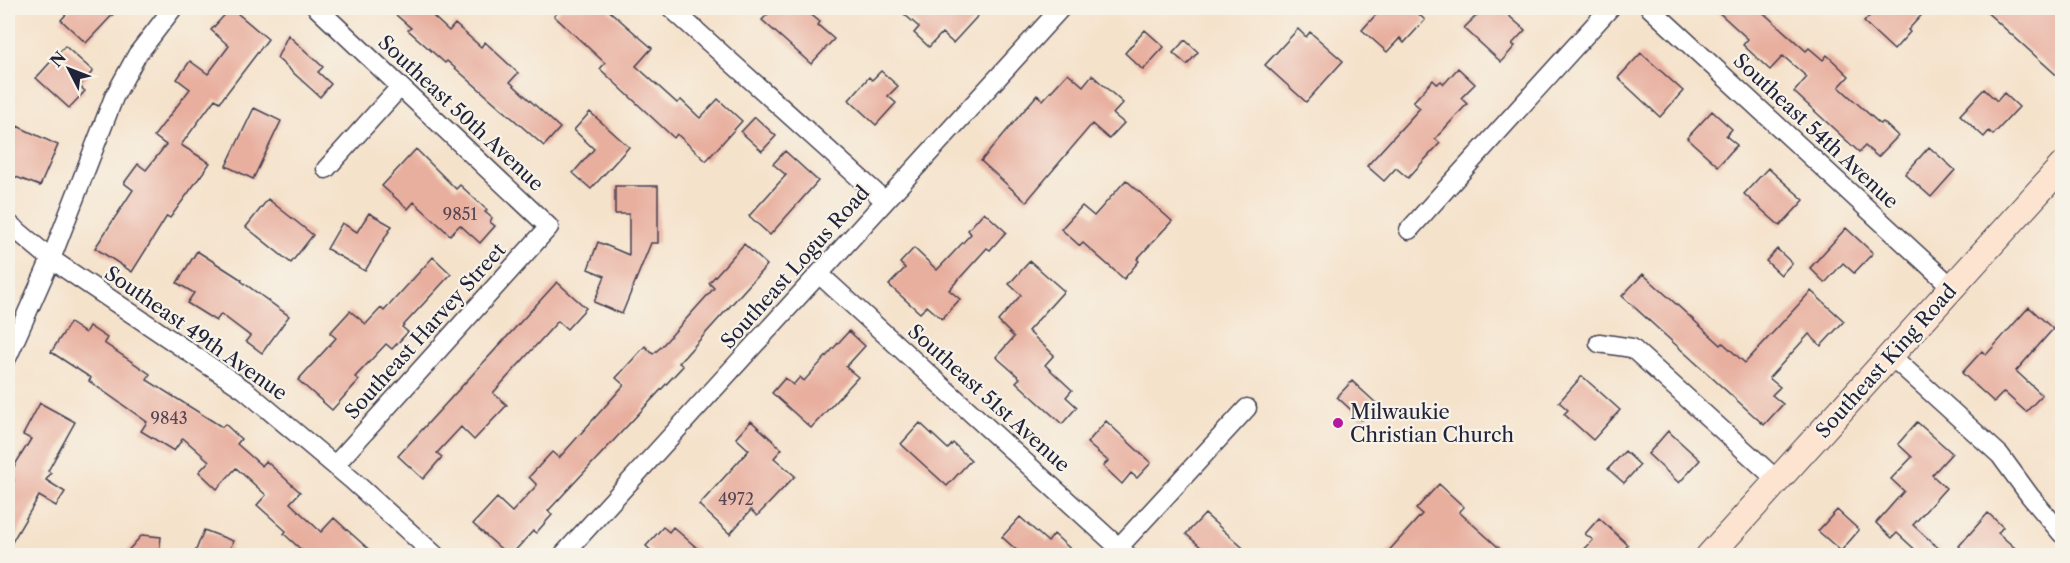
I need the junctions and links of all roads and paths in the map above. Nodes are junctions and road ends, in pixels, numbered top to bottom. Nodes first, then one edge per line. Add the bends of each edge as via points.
1 (173, 8) edge
2 (317, 8) edge
3 (670, 8) edge
4 (1061, 8) edge
5 (1610, 8) edge
6 (1650, 8) edge
7 (400, 87) junction
8 (2062, 166) edge
9 (327, 169) dead end
10 (885, 201) junction
11 (8, 223) edge
12 (549, 227) joint
13 (1409, 230) dead end
14 (51, 259) junction
15 (819, 274) junction
16 (1952, 287) junction
17 (1599, 343) dead end
18 (1890, 355) junction
19 (8, 356) edge
20 (1247, 408) dead end
21 (335, 465) junction
22 (1777, 480) junction
23 (2062, 534) edge
24 (1123, 551) edge
25 (436, 555) edge
26 (562, 555) edge
27 (1709, 555) edge

1 - 14 street via 137,55 114,97
2 - 7 street, Southeast 50th Avenue
3 - 10 street
4 - 10 street, Southeast Logus Road
5 - 13 street
6 - 16 street, Southeast 54th Avenue
7 - 9 street
7 - 12 street, Southeast 50th Avenue
8 - 16 main road, Southeast King Road
10 - 15 street, Southeast Logus Road
11 - 14 street, Southeast 49th Avenue
12 - 21 street, Southeast Harvey Street
14 - 19 street
14 - 21 street, Southeast 49th Avenue via 245,390
15 - 24 street, Southeast 51st Avenue
15 - 26 street, Southeast Logus Road
16 - 18 main road, Southeast King Road
17 - 22 street via 1632,348
18 - 22 main road, Southeast King Road
18 - 23 street via 2000,456
20 - 24 street
21 - 25 street, Southeast 49th Avenue
22 - 27 main road, Southeast King Road

